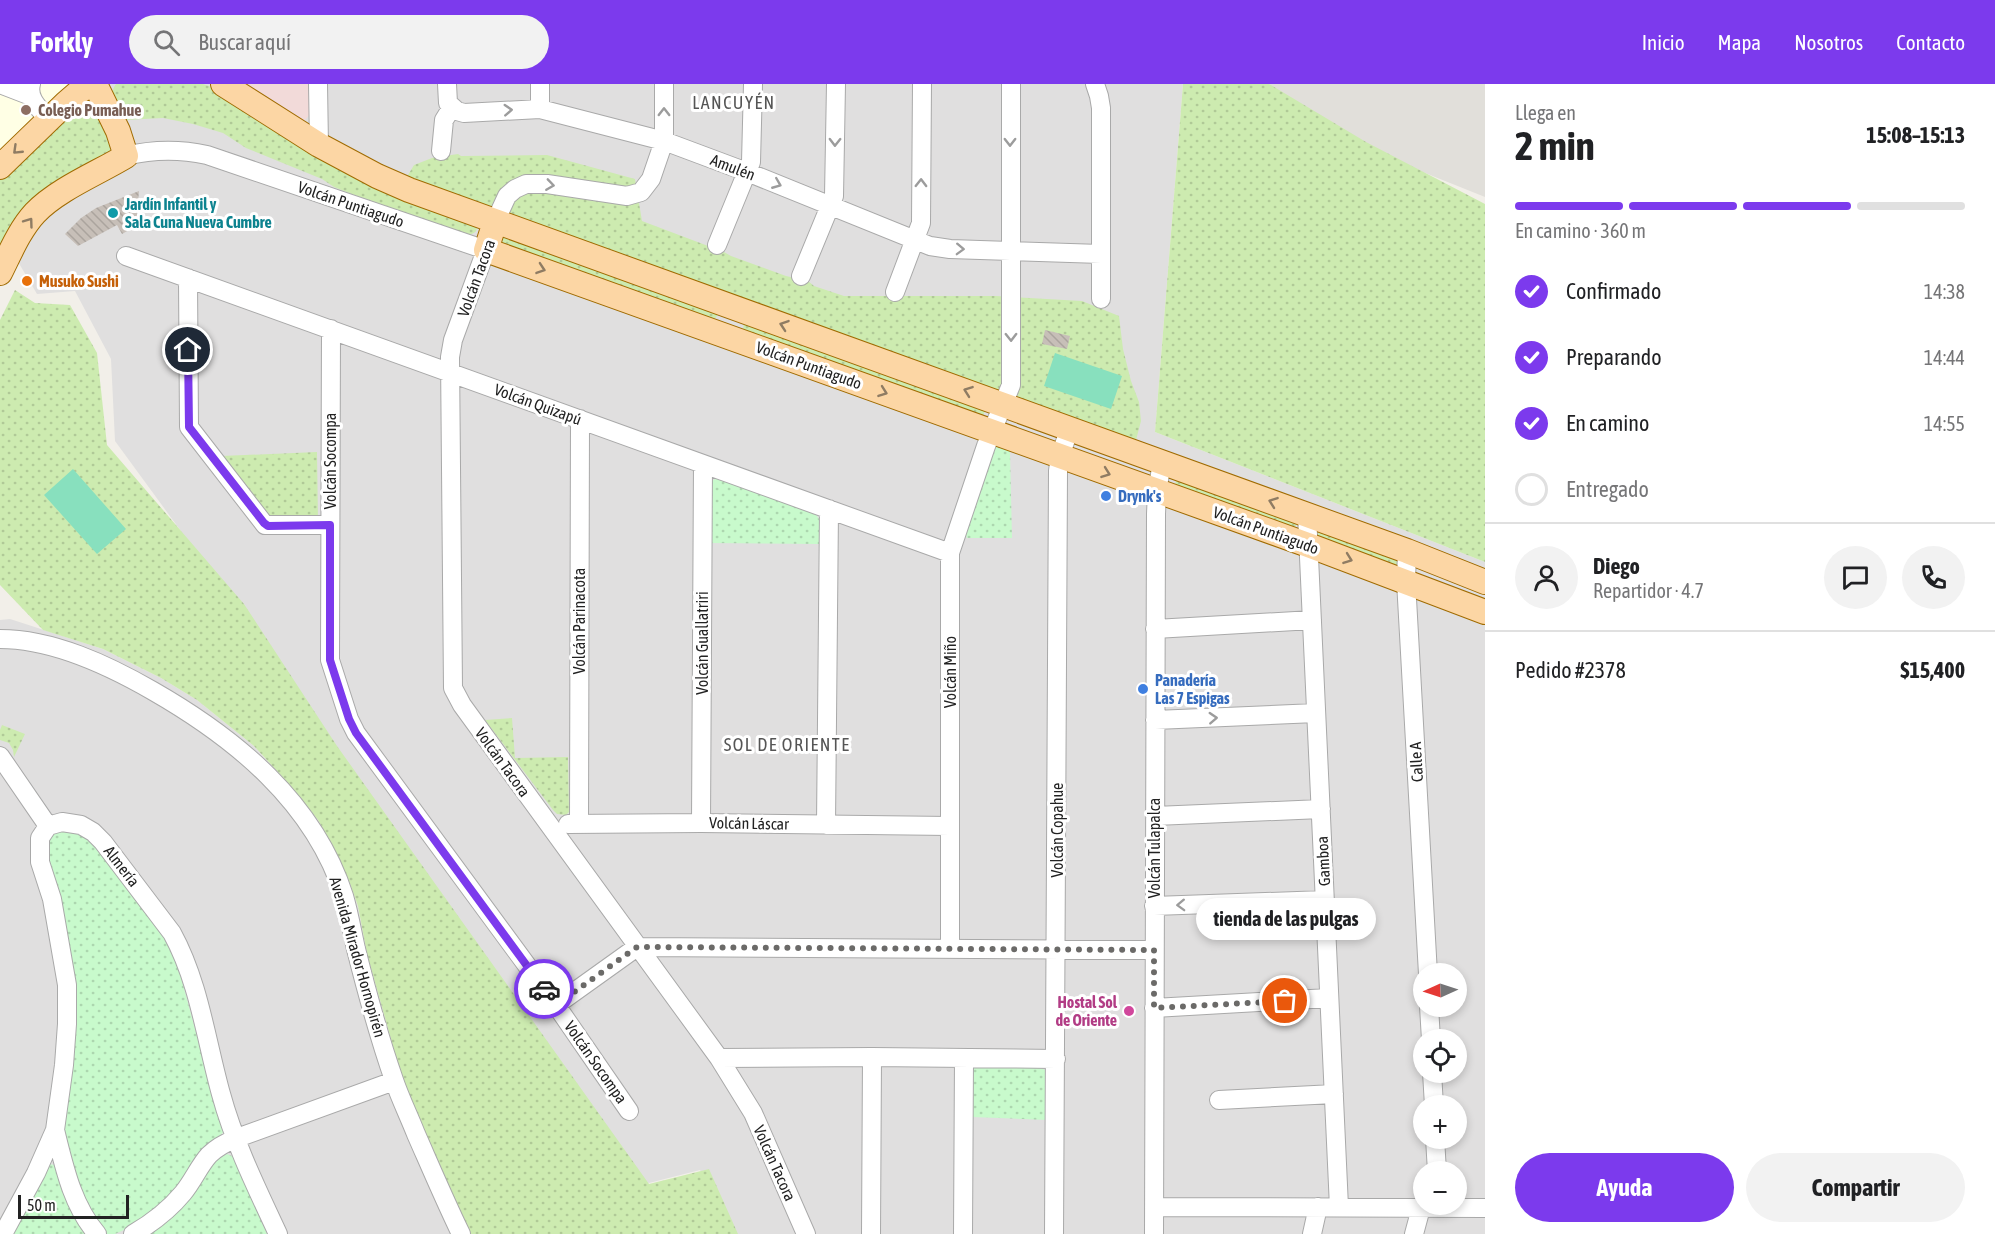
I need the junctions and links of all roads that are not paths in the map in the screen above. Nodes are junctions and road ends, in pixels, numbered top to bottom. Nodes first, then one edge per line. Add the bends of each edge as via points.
1 (0, 84) edge
2 (93, 84) edge
3 (223, 84) edge
4 (318, 84) edge
5 (447, 84) edge
6 (540, 84) edge
7 (664, 84) edge
8 (753, 84) edge
9 (836, 84) edge
10 (922, 84) edge
11 (1011, 84) edge
12 (1095, 84) edge
13 (31, 90) edge
14 (452, 107) junction
15 (540, 109) junction
16 (49, 120) junction
17 (664, 141) junction
18 (319, 145) junction
19 (441, 151) dead end
20 (126, 156) junction
21 (0, 167) edge
22 (747, 172) junction
23 (831, 206) junction
24 (495, 222) junction
25 (915, 241) junction
26 (717, 245) dead end
27 (486, 250) junction
28 (1010, 251) junction
29 (1101, 254) junction
30 (126, 256) dead end
31 (0, 273) edge
32 (801, 276) dead end
33 (188, 278) junction
34 (895, 292) dead end
35 (1101, 299) dead end
36 (735, 308) junction
37 (331, 330) junction
38 (724, 334) junction
39 (451, 373) junction
40 (1004, 404) junction
41 (580, 419) junction
42 (1070, 428) junction
43 (992, 431) junction
44 (1060, 456) junction
45 (1162, 463) junction
46 (703, 464) junction
47 (1157, 491) junction
48 (829, 509) junction
49 (1307, 514) junction
50 (330, 525) junction
51 (1308, 545) junction
52 (1407, 551) junction
53 (950, 553) junction
54 (1406, 581) junction
55 (1485, 582) edge
56 (1485, 612) edge
57 (1312, 620) junction
58 (1155, 629) junction
59 (0, 639) edge
60 (1316, 713) junction
61 (1155, 720) junction
62 (0, 756) edge
63 (1321, 809) junction
64 (1155, 816) junction
65 (579, 823) junction
66 (701, 823) junction
67 (548, 824) junction
68 (826, 825) junction
69 (48, 826) junction
70 (950, 826) junction
71 (1325, 900) junction
72 (1154, 906) junction
73 (637, 947) junction
74 (950, 949) junction
75 (1056, 950) junction
76 (1154, 950) junction
77 (1427, 963) edge
78 (1329, 998) junction
79 (556, 1005) junction
80 (1154, 1008) junction
81 (872, 1057) junction
82 (719, 1058) junction
83 (964, 1058) junction
84 (1056, 1059) junction
85 (394, 1081) junction
86 (1334, 1094) junction
87 (1219, 1100) dead end
88 (629, 1111) dead end
89 (55, 1130) junction
90 (237, 1138) junction
91 (1154, 1207) junction
92 (1318, 1207) junction
93 (1339, 1207) junction
94 (1413, 1207) edge
95 (1467, 1208) edge
96 (1485, 1208) edge
97 (1427, 1215) edge
98 (3, 1234) edge
99 (97, 1234) edge
100 (133, 1234) edge
101 (278, 1234) edge
102 (461, 1234) edge
103 (806, 1234) edge
104 (871, 1234) edge
105 (963, 1234) edge
106 (1054, 1234) edge
107 (1154, 1234) edge
108 (1312, 1234) edge
109 (1414, 1234) edge

1 - 13 street
2 - 16 main road
2 - 20 main road via 118,131
3 - 18 main road, Volcán Puntiagudo
4 - 18 street
5 - 14 street
6 - 15 street
17 -> 7 street
8 - 22 street via 751,162
9 -> 23 street
25 -> 10 street via 921,223
11 -> 28 street, Volcán Miño
12 - 29 street via 1101,108
13 - 16 street via 35,104
14 -> 15 street, Amulén via 464,113
14 - 19 street via 444,120
15 - 17 street, Amulén
16 -> 21 main road
17 - 22 street, Amulén
24 -> 17 street via 507,196 526,184 638,194 651,179
18 - 24 main road, Volcán Puntiagudo via 393,183
20 - 27 street, Volcán Puntiagudo via 165,150 207,155
31 -> 20 main road, Volcán Puntiagudo via 35,213
22 -> 23 street, Amulén
22 - 26 street
23 - 25 street, Amulén
23 - 32 street
24 - 27 main road, Volcán Tacora
24 - 36 main road, Volcán Puntiagudo
25 -> 28 street, Amulén via 950,249
25 - 34 street
27 -> 38 main road, Volcán Puntiagudo
27 - 39 street, Volcán Tacora via 453,340
28 - 29 street, Amulén
28 -> 40 street, Volcán Miño via 1011,375
29 - 35 street
30 - 33 street, Volcán Quizapú
33 - 37 street, Volcán Quizapú
33 - 50 street via 189,427 265,525
36 - 38 main road
40 -> 36 main road, Volcán Puntiagudo
37 - 39 street, Volcán Quizapú
37 - 50 street, Volcán Socompa
38 -> 43 main road, Volcán Puntiagudo
39 - 41 street, Volcán Quizapú
39 - 67 street, Volcán Tacora via 453,688
40 - 42 main road, Volcán Puntiagudo
40 - 43 street, Volcán Miño
41 - 46 street, Volcán Quizapú
41 - 65 street, Volcán Parinacota
42 - 44 street, Volcán Copahue
42 - 45 main road, Volcán Puntiagudo
43 - 44 main road, Volcán Puntiagudo
43 - 53 street, Volcán Miño
44 -> 47 main road, Volcán Puntiagudo
44 - 75 street, Volcán Copahue
45 - 47 street, Volcán Tulapalca
49 -> 45 main road, Volcán Puntiagudo
46 - 48 street, Volcán Quizapú
46 - 66 street, Volcán Guallatriri
47 - 51 main road, Volcán Puntiagudo
47 - 58 street, Volcán Tulapalca
48 - 53 street, Volcán Quizapú
48 - 68 street
49 - 51 street, Gamboa
49 - 52 main road, Volcán Puntiagudo
50 - 79 street, Volcán Socompa via 330,660 352,726
51 -> 54 main road, Volcán Puntiagudo
51 - 57 street, Gamboa
52 - 54 street, Calle A
52 - 55 main road, Volcán Puntiagudo
53 - 70 street, Volcán Miño
54 - 56 main road, Volcán Puntiagudo
54 - 77 street, Calle A
57 - 58 street
57 - 60 street, Gamboa
58 - 61 street, Volcán Tulapalca
59 - 85 street, Avenida Mirador Hornopirén via 51,646 142,685 209,725 276,783 320,844 344,896
61 -> 60 street
60 - 63 street, Gamboa
61 - 64 street, Volcán Tulapalca
62 - 69 street
63 - 64 street
63 - 71 street, Gamboa
64 - 72 street, Volcán Tulapalca
65 - 66 street, Volcán Láscar
65 - 67 street, Volcán Láscar
66 - 68 street, Volcán Láscar
67 - 73 street, Volcán Tacora
68 - 70 street, Volcán Láscar
69 - 89 street via 40,838 39,856 52,899 67,985 64,1065
69 - 90 street, Almería via 71,822 93,832 172,933 186,962 221,1095
70 - 74 street, Volcán Miño
71 -> 72 street
71 - 78 street, Gamboa
72 - 76 street, Volcán Tulapalca
73 - 74 street
73 - 79 street
73 - 82 street, Volcán Tacora
74 - 75 street
75 - 76 street
75 - 84 street, Volcán Copahue
76 - 80 street, Volcán Tulapalca
78 - 80 street
78 - 86 street, Gamboa
79 - 88 street, Volcán Socompa
80 - 91 street, Volcán Tulapalca
81 - 82 street
81 - 83 street
81 - 104 street
82 - 103 street, Volcán Tacora via 753,1113
83 - 84 street
83 - 105 street
84 - 106 street, Volcán Copahue
85 - 90 street
85 - 102 street, Avenida Mirador Hornopirén
86 - 87 street
86 - 93 street, Gamboa
89 - 98 street
89 - 99 street via 74,1195
90 - 100 street via 209,1155 173,1204
90 - 101 street, Almería
91 - 92 street
91 - 107 street, Volcán Tulapalca
92 - 93 street
92 - 108 street
93 - 94 street
95 - 96 street
97 - 109 street

